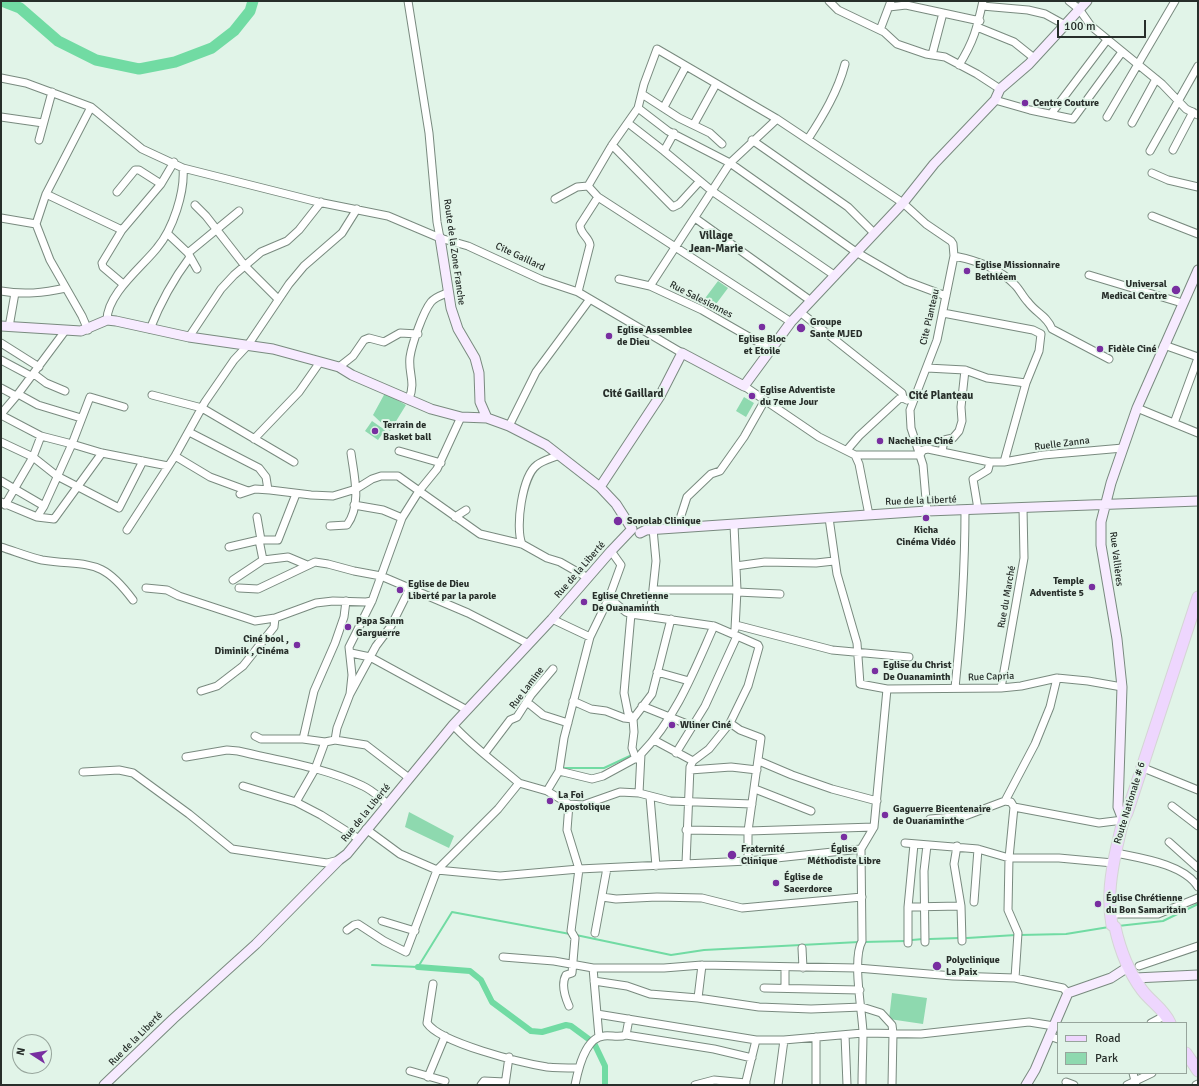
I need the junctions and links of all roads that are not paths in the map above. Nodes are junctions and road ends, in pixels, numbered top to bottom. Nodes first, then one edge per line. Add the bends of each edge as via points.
1 (408, 1) edge
2 (829, 1) edge
3 (1069, 1) edge
4 (1087, 1) edge
5 (1175, 1) edge
6 (982, 3) edge
7 (890, 4) edge
8 (1079, 9) junction
9 (943, 13) junction
10 (978, 24) junction
11 (1065, 25) junction
12 (880, 30) junction
13 (1107, 40) junction
14 (1122, 52) junction
15 (932, 55) junction
16 (1034, 58) junction
17 (845, 64) dead end
18 (959, 65) junction
19 (1138, 65) junction
20 (686, 66) junction
21 (1198, 66) edge
22 (1, 78) edge
23 (1156, 79) junction
24 (716, 84) junction
25 (1000, 89) junction
26 (52, 92) junction
27 (642, 94) junction
28 (995, 100) junction
29 (1179, 100) junction
30 (91, 107) junction
31 (664, 107) junction
32 (638, 108) junction
33 (1051, 114) junction
34 (1195, 114) edge
35 (1, 117) edge
36 (1107, 117) dead end
37 (777, 119) junction
38 (43, 123) junction
39 (628, 123) junction
40 (1132, 123) dead end
41 (694, 124) junction
42 (674, 134) junction
43 (808, 139) junction
44 (39, 140) dead end
45 (752, 140) junction
46 (612, 144) junction
47 (722, 144) dead end
48 (1173, 150) dead end
49 (664, 151) junction
50 (1150, 151) dead end
51 (174, 162) junction
52 (730, 163) junction
53 (183, 168) junction
54 (1152, 173) dead end
55 (699, 182) junction
56 (161, 184) junction
57 (588, 186) junction
58 (1198, 187) edge
59 (712, 191) junction
60 (117, 192) dead end
61 (46, 194) junction
62 (598, 197) junction
63 (556, 199) dead end
64 (321, 202) junction
65 (904, 203) junction
66 (195, 205) dead end
67 (357, 209) junction
68 (239, 211) dead end
69 (1152, 216) dead end
70 (1, 218) edge
71 (695, 218) junction
72 (36, 224) junction
73 (122, 230) junction
74 (216, 230) junction
75 (874, 233) junction
76 (168, 234) junction
77 (1198, 234) edge
78 (440, 238) junction
79 (676, 248) junction
80 (856, 252) junction
81 (189, 255) junction
82 (954, 256) junction
83 (245, 266) junction
84 (198, 269) dead end
85 (1198, 270) edge
86 (834, 275) junction
87 (1089, 275) dead end
88 (619, 279) dead end
89 (1195, 282) edge
90 (123, 284) junction
91 (650, 286) junction
92 (66, 288) junction
93 (1, 290) edge
94 (578, 292) junction
95 (15, 293) junction
96 (447, 293) junction
97 (946, 296) junction
98 (278, 299) junction
99 (590, 299) junction
100 (811, 301) junction
101 (1182, 303) junction
102 (800, 312) junction
103 (943, 313) junction
104 (107, 320) junction
105 (791, 322) junction
106 (5, 326) edge
107 (150, 329) junction
108 (1052, 329) junction
109 (88, 330) junction
110 (65, 331) junction
111 (418, 334) junction
112 (1041, 336) junction
113 (189, 337) junction
114 (1, 342) edge
115 (248, 345) junction
116 (1164, 345) junction
117 (770, 349) junction
118 (682, 353) junction
119 (1198, 358) edge
120 (1109, 359) dead end
121 (1, 360) edge
122 (320, 362) junction
123 (39, 367) junction
124 (339, 367) junction
125 (927, 368) junction
126 (965, 370) junction
127 (32, 375) junction
128 (1026, 383) junction
129 (744, 386) junction
130 (1, 388) edge
131 (65, 391) dead end
132 (17, 395) junction
133 (152, 395) dead end
134 (904, 398) junction
135 (409, 399) junction
136 (765, 400) junction
137 (912, 402) junction
138 (124, 407) dead end
139 (202, 408) junction
140 (1137, 408) junction
141 (1, 414) edge
142 (461, 416) junction
143 (80, 418) junction
144 (487, 418) junction
145 (1174, 423) junction
146 (509, 426) junction
147 (189, 432) junction
148 (1198, 434) edge
149 (41, 436) junction
150 (254, 439) junction
151 (1, 442) edge
152 (72, 444) junction
153 (1123, 448) junction
154 (847, 450) junction
155 (399, 451) dead end
156 (942, 452) junction
157 (102, 453) junction
158 (351, 453) dead end
159 (559, 455) junction
160 (855, 455) junction
161 (920, 455) junction
162 (174, 456) junction
163 (33, 457) junction
164 (142, 461) junction
165 (294, 462) dead end
166 (990, 462) junction
167 (1004, 462) junction
168 (441, 463) junction
169 (168, 466) junction
170 (57, 476) junction
171 (1, 481) edge
172 (600, 487) junction
173 (15, 488) junction
174 (78, 488) junction
175 (356, 489) junction
176 (268, 490) junction
177 (248, 491) junction
178 (418, 491) junction
179 (240, 494) dead end
180 (296, 494) junction
181 (1198, 501) edge
182 (3, 503) edge
183 (354, 505) junction
184 (1104, 505) junction
185 (44, 506) junction
186 (1023, 508) junction
187 (978, 509) junction
188 (466, 510) dead end
189 (965, 510) junction
190 (927, 511) junction
191 (869, 515) junction
192 (37, 517) junction
193 (257, 517) dead end
194 (455, 517) junction
195 (402, 518) junction
196 (829, 518) junction
197 (734, 525) junction
198 (330, 526) dead end
199 (677, 528) junction
200 (127, 530) dead end
201 (636, 530) junction
202 (260, 540) junction
203 (522, 544) junction
204 (1, 547) edge
205 (230, 547) dead end
206 (611, 551) junction
207 (263, 560) junction
208 (834, 561) junction
209 (306, 565) junction
210 (736, 566) junction
211 (381, 576) junction
212 (588, 578) junction
213 (233, 580) dead end
214 (146, 588) dead end
215 (239, 588) dead end
216 (410, 588) junction
217 (654, 590) junction
218 (737, 591) junction
219 (780, 594) dead end
220 (1198, 596) edge
221 (609, 598) junction
222 (133, 600) dead end
223 (346, 601) junction
224 (372, 601) junction
225 (631, 614) junction
226 (650, 617) junction
227 (275, 618) junction
228 (552, 619) junction
229 (671, 619) junction
230 (736, 625) junction
231 (714, 626) junction
232 (736, 635) junction
233 (590, 637) junction
234 (529, 644) junction
235 (858, 651) junction
236 (351, 653) junction
237 (370, 657) junction
238 (909, 657) dead end
239 (553, 669) dead end
240 (657, 672) junction
241 (1057, 678) junction
242 (689, 680) junction
243 (1122, 687) junction
244 (955, 688) junction
245 (1001, 688) junction
246 (887, 689) junction
247 (201, 691) dead end
248 (350, 694) junction
249 (573, 701) junction
250 (527, 702) junction
251 (642, 706) junction
252 (467, 710) junction
253 (670, 717) junction
254 (633, 719) junction
255 (568, 723) junction
256 (730, 723) junction
257 (453, 725) junction
258 (692, 726) junction
259 (255, 736) dead end
260 (303, 739) junction
261 (335, 740) junction
262 (654, 740) junction
263 (325, 742) junction
264 (676, 753) junction
265 (485, 754) junction
266 (186, 757) dead end
267 (638, 757) junction
268 (694, 761) junction
269 (759, 761) junction
270 (1141, 767) junction
271 (559, 768) junction
272 (315, 769) junction
273 (690, 770) junction
274 (757, 770) junction
275 (83, 772) dead end
276 (410, 778) junction
277 (519, 783) junction
278 (243, 786) dead end
279 (754, 789) junction
280 (1198, 790) edge
281 (547, 791) junction
282 (639, 793) junction
283 (650, 797) junction
284 (1005, 800) junction
285 (877, 801) junction
286 (296, 802) junction
287 (688, 802) junction
288 (388, 804) junction
289 (569, 804) junction
290 (752, 804) junction
291 (1172, 806) dead end
292 (1014, 807) junction
293 (811, 811) dead end
294 (930, 819) dead end
295 (1123, 820) junction
296 (1198, 825) edge
297 (874, 827) junction
298 (366, 829) junction
299 (686, 830) junction
300 (748, 831) junction
301 (359, 839) junction
302 (1169, 842) dead end
303 (906, 844) dead end
304 (914, 844) junction
305 (927, 845) junction
306 (957, 846) junction
307 (861, 849) junction
308 (978, 849) junction
309 (1009, 858) junction
310 (1114, 858) junction
311 (339, 860) junction
312 (748, 861) junction
313 (686, 863) junction
314 (656, 866) junction
315 (607, 868) junction
316 (1198, 868) edge
317 (579, 869) junction
318 (437, 870) junction
319 (1198, 887) edge
320 (862, 897) junction
321 (602, 898) junction
322 (1198, 898) edge
323 (974, 902) dead end
324 (924, 906) junction
325 (962, 906) junction
326 (908, 907) junction
327 (382, 921) dead end
328 (1112, 922) junction
329 (347, 930) dead end
330 (415, 932) junction
331 (595, 932) dead end
332 (962, 941) dead end
333 (925, 942) dead end
334 (908, 943) dead end
335 (1198, 946) edge
336 (802, 948) dead end
337 (503, 958) dead end
338 (572, 965) junction
339 (702, 965) junction
340 (1134, 966) junction
341 (592, 968) junction
342 (785, 968) junction
343 (803, 968) junction
344 (857, 968) junction
345 (1198, 975) edge
346 (1015, 978) junction
347 (1135, 978) junction
348 (594, 982) junction
349 (433, 984) dead end
350 (764, 988) dead end
351 (785, 988) junction
352 (860, 990) junction
353 (1068, 993) junction
354 (698, 998) junction
355 (570, 1006) dead end
356 (862, 1007) junction
357 (596, 1014) junction
358 (629, 1019) junction
359 (1168, 1019) edge
360 (1155, 1022) edge
361 (1054, 1026) junction
362 (863, 1033) junction
363 (893, 1033) junction
364 (626, 1035) junction
365 (845, 1035) junction
366 (445, 1036) junction
367 (816, 1037) junction
368 (1054, 1038) edge
369 (595, 1040) junction
370 (756, 1040) junction
371 (784, 1040) junction
372 (1187, 1054) edge
373 (508, 1058) junction
374 (752, 1058) junction
375 (578, 1068) junction
376 (410, 1071) dead end
377 (1198, 1071) edge
378 (1149, 1074) edge
379 (428, 1077) junction
380 (1134, 1079) edge
381 (445, 1081) dead end
382 (1066, 1082) dead end
383 (505, 1083) edge
384 (745, 1084) edge
385 (104, 1085) edge
386 (481, 1085) edge
387 (575, 1085) edge
388 (695, 1085) edge
389 (778, 1085) edge
390 (816, 1085) edge
391 (847, 1085) edge
392 (862, 1085) edge
393 (892, 1085) edge
394 (1026, 1085) edge
395 (1074, 1085) edge
396 (1127, 1085) edge

1 - 78 street, Route de la Zone Franche via 429,133 436,222
2 - 12 street via 838,10
3 - 8 street
4 - 8 street
5 - 19 street
6 - 10 street
6 - 11 street via 1045,14
7 - 9 street
7 - 12 street
8 - 11 street
8 - 13 street via 1091,26
9 - 10 street
9 - 15 street
10 - 16 street via 1014,42
10 - 18 street via 970,47
11 - 16 street
12 - 15 street via 898,44
13 - 14 street
13 - 33 street
14 - 19 street
14 - 33 street via 1073,119
15 - 18 street via 945,57
16 - 25 street
17 - 43 street via 825,112
18 - 25 street
19 - 23 street
19 - 36 street
20 - 24 street
20 - 27 street via 657,50
20 - 31 street
21 - 29 street
22 - 26 street, Cite Gaillard
23 - 29 street
23 - 40 street
24 - 37 street
24 - 41 street
25 - 28 street
26 - 30 street, Cite Gaillard
26 - 38 street
27 - 31 street
27 - 32 street
28 - 33 street
28 - 65 street via 934,164
29 - 34 street
29 - 50 street
30 - 51 street, Cite Gaillard via 142,149
30 - 61 street
31 - 41 street
32 - 39 street
32 - 42 street
34 - 48 street
35 - 38 street
37 - 43 street
37 - 45 street
38 - 44 street
39 - 46 street
39 - 49 street
41 - 47 street
42 - 49 street
42 - 52 street
43 - 65 street
45 - 52 street
45 - 75 street via 848,207
46 - 55 street via 673,207
46 - 57 street
49 - 55 street
51 - 53 street, Cite Gaillard
51 - 56 street
52 - 59 street
52 - 80 street
53 - 64 street, Cite Gaillard
53 - 76 street via 184,176 177,210
54 - 58 street via 1168,180
55 - 59 street
56 - 60 street via 140,170 135,170
56 - 73 street
57 - 62 street
57 - 63 street via 577,187
59 - 71 street
59 - 86 street
61 - 72 street
61 - 73 street
62 - 79 street
62 - 94 street via 580,225 580,230 590,245
64 - 67 street, Cite Gaillard
64 - 83 street via 300,230 287,241 261,252
65 - 75 street
65 - 82 street via 926,224 951,241
66 - 74 street
67 - 78 street, Cite Gaillard via 388,216
67 - 98 street via 342,233 304,266
68 - 74 street
69 - 77 street
70 - 72 street
71 - 79 street
71 - 100 street
72 - 92 street via 50,260
73 - 90 street via 102,263 103,267
74 - 81 street
74 - 83 street
75 - 80 street
76 - 81 street
76 - 90 street
78 - 94 street, Cite Gaillard via 468,246 542,280
78 - 96 street, Route de la Zone Franche
79 - 91 street
79 - 105 street
80 - 86 street
80 - 97 street via 906,281
81 - 84 street
81 - 107 street via 158,307
82 - 97 street, Cite Planteau
82 - 108 street via 982,264 1003,275 1015,285 1028,303 1048,320
83 - 98 street
83 - 113 street via 221,289
85 - 89 street, Rue Vallières
86 - 100 street
87 - 101 street
88 - 91 street, Rue Salesiennes
89 - 101 street, Rue Vallières
90 - 104 street via 107,312
91 - 117 street, Rue Salesiennes via 702,310
92 - 95 street via 43,294
92 - 109 street
93 - 95 street
94 - 99 street, Cite Gaillard
95 - 106 street
96 - 111 street via 432,301
96 - 144 street, Route de la Zone Franche via 458,328 475,358 479,373 480,402
97 - 103 street, Cite Planteau
98 - 115 street
99 - 118 street, Cite Gaillard
99 - 146 street via 536,372
100 - 102 street
101 - 116 street, Rue Vallières
102 - 105 street
102 - 134 street via 902,393
103 - 112 street via 1033,330
103 - 125 street, Cite Planteau
104 - 107 street
104 - 109 street
105 - 117 street
106 - 110 street
107 - 113 street
108 - 112 street
108 - 120 street
109 - 110 street
110 - 123 street
111 - 124 street via 400,333 384,342 368,338 353,356
111 - 135 street via 410,356 414,386
112 - 128 street via 1039,351
113 - 115 street
114 - 123 street
115 - 122 street
115 - 139 street via 234,360
116 - 119 street
116 - 140 street, Rue Vallières
117 - 129 street
118 - 129 street, Cite Gaillard
118 - 172 street via 660,396
119 - 145 street
121 - 127 street
122 - 124 street
122 - 150 street via 299,392
123 - 127 street
124 - 135 street
125 - 126 street
125 - 137 street, Cite Planteau
126 - 128 street via 987,378
126 - 156 street via 962,421 959,431 953,438 944,440
127 - 131 street
127 - 132 street
128 - 167 street
129 - 136 street
130 - 132 street
132 - 141 street
132 - 143 street via 38,405
133 - 139 street
134 - 137 street
134 - 154 street via 899,399
135 - 142 street via 431,409
136 - 154 street via 780,413 819,437
136 - 199 street via 744,437 720,471 711,474 687,497
137 - 161 street, Cite Planteau via 909,418
138 - 143 street via 90,397
139 - 147 street
139 - 150 street
140 - 145 street
140 - 153 street, Rue Vallières
141 - 149 street
142 - 144 street
142 - 168 street
143 - 152 street
144 - 146 street
145 - 148 street
146 - 159 street via 537,439
147 - 162 street
147 - 176 street via 259,468 266,477
149 - 152 street
149 - 163 street
150 - 165 street
151 - 163 street
152 - 157 street
152 - 170 street
153 - 167 street, Ruelle Zanna via 1043,455
153 - 184 street, Rue Vallières
154 - 160 street
155 - 168 street
156 - 161 street, Ruelle Zanna via 928,449 923,450
156 - 166 street, Ruelle Zanna
157 - 164 street
157 - 174 street
158 - 175 street
159 - 172 street
159 - 203 street via 536,465 528,479 519,523
160 - 161 street
160 - 191 street
161 - 190 street, Cite Planteau
162 - 169 street
162 - 177 street via 210,476
163 - 170 street
163 - 173 street
164 - 169 street
164 - 174 street via 120,508
166 - 167 street, Ruelle Zanna
166 - 187 street via 988,470 973,479
168 - 178 street
169 - 200 street
170 - 174 street
170 - 185 street
171 - 173 street
172 - 201 street
173 - 182 street
173 - 185 street
174 - 192 street via 54,519
175 - 178 street via 372,479 390,475 398,476
175 - 180 street via 333,496
175 - 183 street
176 - 177 street
176 - 180 street
177 - 179 street
178 - 194 street
178 - 195 street
180 - 202 street via 278,540
181 - 184 street, Rue de la Liberté
182 - 192 street
183 - 195 street via 383,510
183 - 198 street via 347,525
184 - 186 street, Rue de la Liberté
184 - 243 street, Rue Vallières via 1101,545 1117,639
185 - 192 street
186 - 187 street, Rue de la Liberté
186 - 245 street, Rue du Marché via 1024,558
187 - 189 street, Rue de la Liberté
188 - 194 street
189 - 190 street, Rue de la Liberté
189 - 244 street via 962,625
190 - 191 street, Rue de la Liberté
191 - 196 street, Rue de la Liberté
193 - 202 street
194 - 203 street via 480,534
195 - 211 street
196 - 197 street, Rue de la Liberté
196 - 208 street
197 - 199 street, Rue de la Liberté
197 - 210 street
199 - 201 street, Rue de la Liberté
201 - 206 street, Rue de la Liberté
201 - 217 street via 656,561
202 - 205 street
202 - 207 street
203 - 212 street
204 - 222 street via 41,559 98,567 120,582
206 - 212 street, Rue de la Liberté
206 - 221 street via 621,565
207 - 209 street via 288,557
207 - 213 street
208 - 210 street via 765,562
208 - 235 street
209 - 211 street via 315,562
209 - 215 street via 258,589
210 - 218 street
211 - 216 street
211 - 224 street
212 - 228 street, Rue de la Liberté
214 - 227 street via 172,591 179,596 255,621
216 - 234 street
216 - 237 street via 391,626
217 - 218 street
217 - 226 street
218 - 219 street
218 - 230 street
220 - 270 main road, Route Nationale # 6
221 - 225 street
221 - 233 street
223 - 224 street
223 - 227 street via 316,603
223 - 260 street via 344,617 335,643 314,691
224 - 236 street via 349,647
225 - 226 street
225 - 254 street via 624,693 628,713
226 - 229 street
227 - 247 street via 274,627 243,666 217,686
228 - 233 street
228 - 234 street, Rue de la Liberté
229 - 231 street
229 - 240 street
230 - 232 street
230 - 235 street via 832,650
231 - 232 street
231 - 242 street
232 - 256 street via 758,644 759,647 748,686
232 - 258 street via 711,693
233 - 249 street
234 - 252 street, Rue de la Liberté
235 - 238 street
235 - 246 street, Rue Capria via 860,684
236 - 237 street
236 - 248 street
237 - 248 street
237 - 252 street
239 - 250 street, Rue Lamine
240 - 242 street
240 - 251 street via 652,694
241 - 243 street, Rue Capria
241 - 245 street, Rue Capria
241 - 284 street via 1050,707 1035,744
242 - 253 street via 680,702
243 - 295 street, Rue Vallières via 1118,807
244 - 245 street, Rue Capria
244 - 246 street, Rue Capria
246 - 285 street
248 - 261 street
249 - 254 street via 591,709
249 - 255 street
250 - 255 street via 543,715
250 - 265 street, Rue Lamine
251 - 253 street
251 - 254 street
252 - 257 street, Rue de la Liberté
253 - 258 street
253 - 262 street
254 - 267 street via 632,748
255 - 271 street
256 - 268 street via 709,749
256 - 269 street via 761,738
257 - 265 street
257 - 276 street, Rue de la Liberté
258 - 264 street
259 - 260 street via 261,739
260 - 263 street
261 - 263 street
261 - 276 street via 366,745
262 - 264 street
262 - 267 street
263 - 272 street
264 - 268 street
265 - 277 street
266 - 272 street via 227,750 238,751
267 - 271 street via 603,776 592,779
267 - 282 street
268 - 273 street
269 - 274 street
269 - 285 street via 832,789
270 - 280 street
270 - 295 main road, Route Nationale # 6
271 - 281 street
272 - 286 street
272 - 288 street via 365,787
273 - 274 street via 731,767
273 - 287 street
274 - 279 street
275 - 311 street via 120,770 133,773 232,848 327,863
276 - 288 street, Rue de la Liberté
277 - 281 street
277 - 318 street via 498,809
278 - 286 street
279 - 290 street
279 - 293 street
281 - 289 street
282 - 283 street
282 - 289 street via 620,792 583,805
283 - 287 street
283 - 314 street
284 - 292 street via 1011,802
284 - 294 street via 965,816
285 - 297 street
286 - 301 street
287 - 290 street
287 - 299 street
288 - 298 street, Rue de la Liberté
289 - 317 street via 567,830
290 - 300 street
291 - 296 street
292 - 295 street via 1099,823
292 - 309 street
295 - 310 main road, Route Nationale # 6
297 - 300 street
297 - 307 street
298 - 301 street, Rue de la Liberté
298 - 318 street via 400,854
299 - 300 street
299 - 313 street
300 - 312 street
301 - 311 street, Rue de la Liberté
302 - 316 street
303 - 304 street
304 - 305 street
304 - 326 street
305 - 306 street
305 - 324 street
306 - 308 street
306 - 325 street via 954,864
307 - 312 street
307 - 320 street
308 - 309 street
308 - 323 street
309 - 310 street
309 - 346 street via 1008,910 1018,935
310 - 319 street via 1174,868 1195,882
310 - 328 main road, Route Nationale # 6 via 1109,897
311 - 385 street, Rue de la Liberté via 256,944
312 - 313 street
313 - 314 street
314 - 315 street
315 - 317 street
315 - 321 street
317 - 318 street via 500,876
317 - 338 street via 571,930
318 - 330 street
320 - 321 street via 742,908 702,898
320 - 344 street via 861,942
321 - 331 street
322 - 328 street via 1158,914
324 - 325 street
324 - 326 street
324 - 333 street
325 - 332 street
326 - 334 street
327 - 330 street
328 - 340 main road, Route Nationale # 6
329 - 330 street via 358,924 405,952
335 - 340 street
336 - 343 street
337 - 338 street via 554,961
338 - 341 street
338 - 355 street via 572,973 564,979 566,999
339 - 341 street
339 - 342 street
339 - 354 street
340 - 347 main road, Route Nationale # 6
340 - 353 street via 1111,978
341 - 348 street
342 - 343 street
342 - 351 street
343 - 344 street
344 - 346 street
344 - 352 street
345 - 347 street
346 - 353 street via 1063,988
347 - 359 main road, Route Nationale # 6
348 - 354 street via 627,986 650,994
348 - 357 street
349 - 366 street via 427,1023
350 - 351 street
351 - 352 street
352 - 356 street
353 - 361 street
354 - 356 street via 758,1007
356 - 362 street
356 - 363 street via 881,1013 892,1025
357 - 358 street
357 - 369 street
358 - 364 street
358 - 370 street
359 - 360 street
361 - 363 street via 1029,1022 921,1034
361 - 368 street
362 - 363 street
362 - 365 street
362 - 392 street
363 - 393 street
364 - 369 street via 602,1035
364 - 374 street via 714,1048
365 - 367 street
365 - 391 street
366 - 373 street via 474,1049
366 - 379 street
367 - 371 street
367 - 390 street
368 - 394 street
369 - 375 street
370 - 371 street
370 - 374 street
371 - 389 street
372 - 377 main road
373 - 375 street via 547,1066
373 - 383 street
374 - 384 street
375 - 387 street
376 - 379 street
378 - 380 street
379 - 381 street
380 - 396 street
382 - 395 street
383 - 386 street via 484,1081
384 - 388 street via 714,1080

